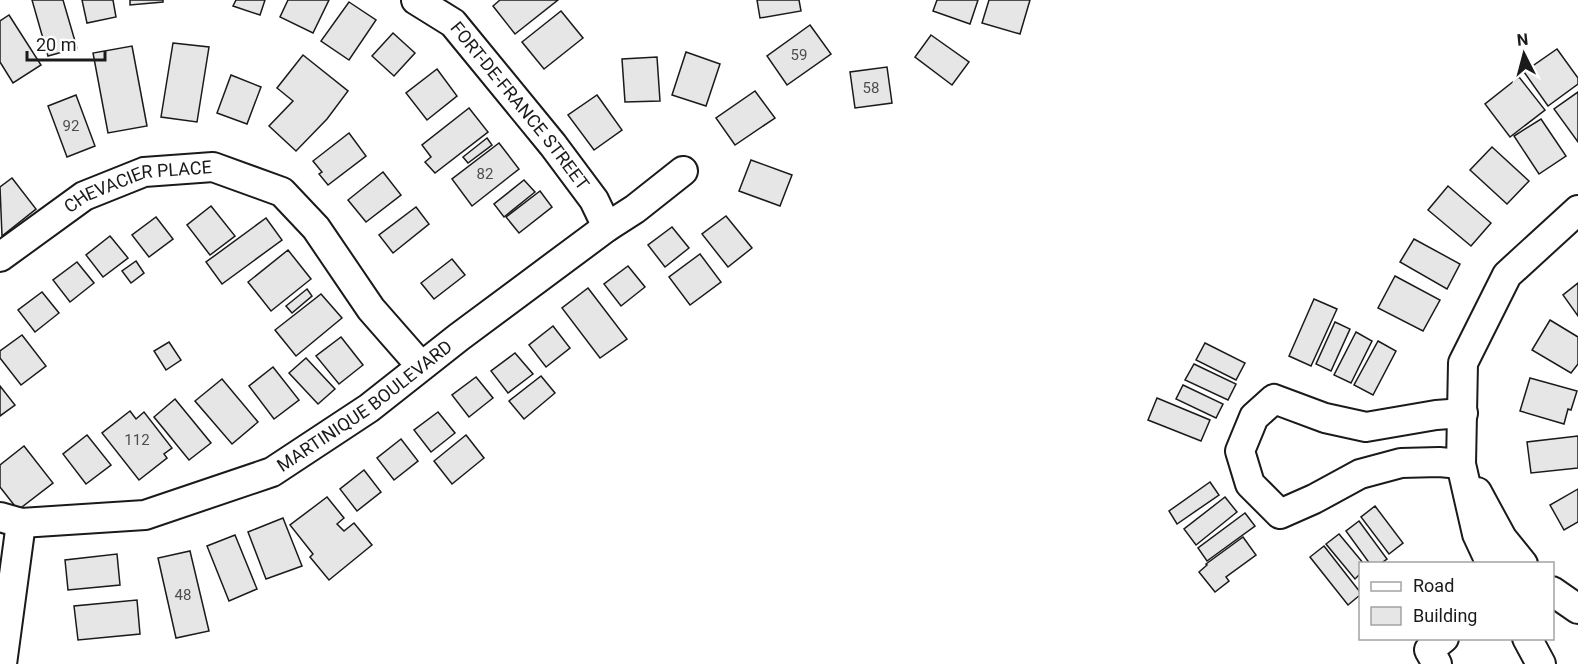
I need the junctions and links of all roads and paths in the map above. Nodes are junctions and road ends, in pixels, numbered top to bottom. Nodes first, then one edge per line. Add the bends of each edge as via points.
1 (416, 0) edge
2 (683, 171) dead end
3 (1578, 210) edge
4 (606, 227) junction
5 (0, 257) edge
6 (421, 366) junction
7 (1463, 413) junction
8 (1461, 464) junction
9 (11, 520) edge
10 (1490, 562) edge
11 (1521, 562) edge
12 (1554, 592) edge
13 (1578, 609) edge
14 (1443, 640) edge
15 (1528, 640) edge
16 (2, 664) edge
17 (1437, 664) edge
18 (1541, 664) edge

1 - 4 street, FORT-DE-FRANCE STREET via 453,23 553,146 594,201
2 - 4 street, MARTINIQUE BOULEVARD
3 - 7 street via 1507,275 1463,363
4 - 6 street, MARTINIQUE BOULEVARD
5 - 6 street, CHEVACIER PLACE via 84,196 144,172 213,167 282,192 316,228 371,309
6 - 9 street, MARTINIQUE BOULEVARD via 369,408 272,472 145,515
7 - 8 street
7 - 8 street via 1366,427 1325,418 1275,399 1254,417 1240,452 1250,484 1280,513 1360,474 1401,463
8 - 10 street via 1477,534
8 - 11 street via 1502,538
9 - 16 street
12 - 13 street
14 - 17 street via 1429,650
15 - 18 street

